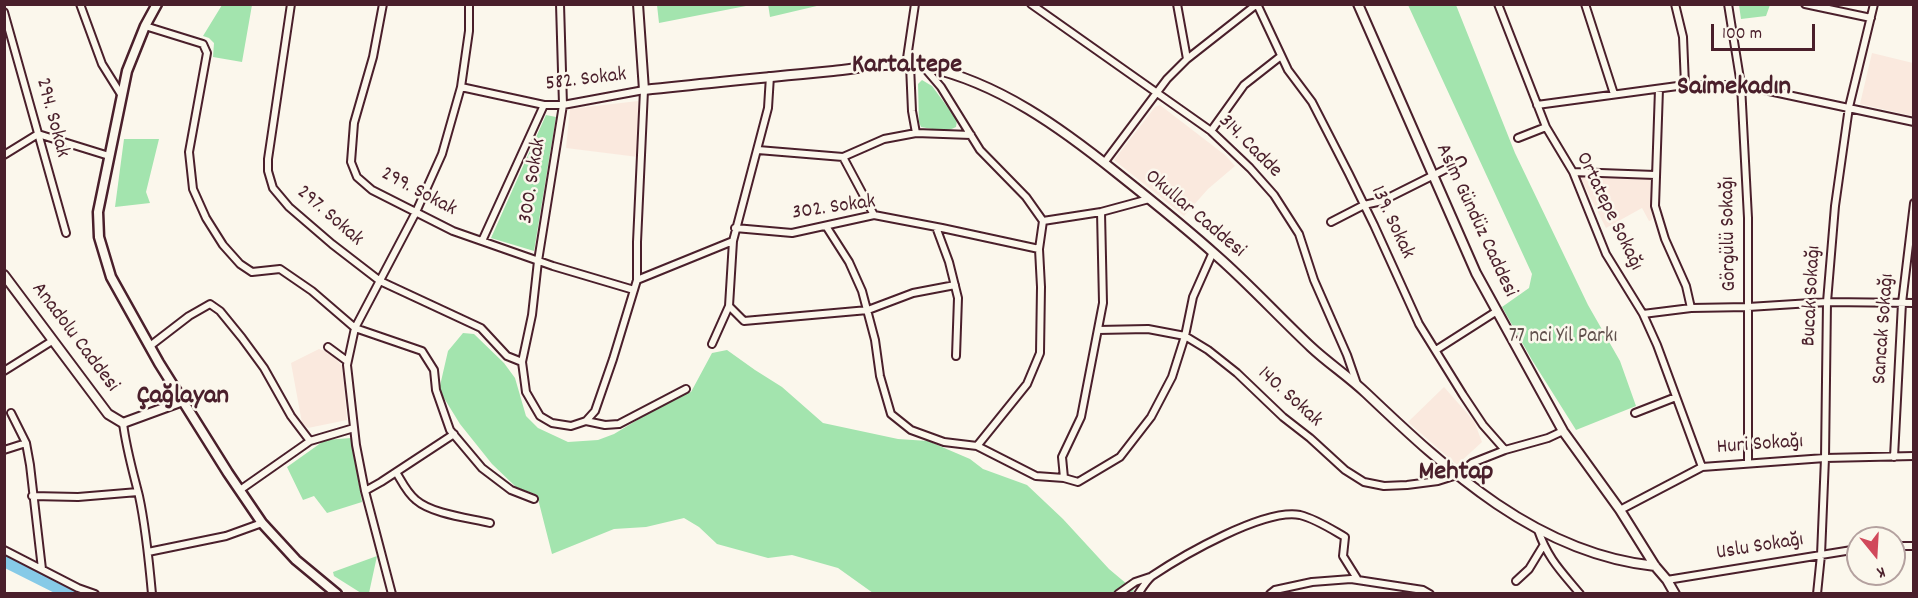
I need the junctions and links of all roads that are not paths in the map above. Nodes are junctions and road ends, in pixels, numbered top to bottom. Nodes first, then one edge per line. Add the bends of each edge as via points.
1 (80, 4) edge
2 (157, 4) edge
3 (291, 4) edge
4 (383, 4) edge
5 (470, 4) edge
6 (560, 4) edge
7 (638, 4) edge
8 (915, 4) edge
9 (1030, 4) edge
10 (1177, 4) edge
11 (1257, 4) edge
12 (1358, 4) edge
13 (1498, 4) edge
14 (1585, 4) edge
15 (1675, 4) edge
16 (1728, 4) edge
17 (1805, 4) edge
18 (1875, 4) edge
19 (4, 12) edge
20 (1871, 18) junction
21 (145, 26) junction
22 (1281, 56) junction
23 (1187, 59) junction
24 (908, 65) junction
25 (923, 66) junction
26 (770, 76) junction
27 (1685, 85) junction
28 (1741, 85) junction
29 (461, 87) junction
30 (1659, 88) junction
31 (644, 90) junction
32 (1157, 92) junction
33 (1614, 94) junction
34 (122, 97) junction
35 (544, 105) junction
36 (563, 105) junction
37 (1537, 105) junction
38 (1849, 107) junction
39 (1914, 122) edge
40 (1546, 127) junction
41 (1211, 131) junction
42 (916, 133) junction
43 (38, 134) junction
44 (971, 135) junction
45 (1518, 138) dead end
46 (758, 150) junction
47 (4, 155) edge
48 (109, 156) junction
49 (843, 157) junction
50 (1462, 161) dead end
51 (1104, 163) junction
52 (1573, 172) junction
53 (1434, 174) junction
54 (1655, 175) junction
55 (1149, 199) junction
56 (1914, 203) edge
57 (1364, 205) junction
58 (416, 212) junction
59 (1101, 212) junction
60 (874, 215) junction
61 (1043, 221) junction
62 (1331, 222) dead end
63 (826, 226) junction
64 (936, 227) junction
65 (735, 228) junction
66 (66, 233) dead end
67 (482, 241) junction
68 (733, 241) junction
69 (1039, 249) junction
70 (1213, 252) junction
71 (538, 261) junction
72 (4, 275) edge
73 (637, 280) junction
74 (380, 281) junction
75 (955, 285) junction
76 (634, 290) junction
77 (1827, 302) junction
78 (1902, 303) junction
79 (1914, 303) edge
80 (729, 306) junction
81 (1748, 307) junction
82 (1691, 308) junction
83 (868, 310) junction
84 (1497, 311) junction
85 (1643, 314) junction
86 (355, 328) junction
87 (1098, 330) junction
88 (1185, 336) junction
89 (52, 341) junction
90 (712, 344) dead end
91 (150, 346) junction
92 (328, 347) dead end
93 (1436, 350) junction
94 (956, 356) dead end
95 (348, 361) junction
96 (522, 362) junction
97 (4, 371) edge
98 (1357, 384) junction
99 (686, 389) dead end
100 (1676, 397) junction
101 (183, 401) junction
102 (12, 412) dead end
103 (1635, 413) dead end
104 (586, 421) junction
105 (123, 423) junction
106 (354, 428) junction
107 (1563, 431) junction
108 (454, 434) junction
109 (310, 441) junction
110 (26, 443) junction
111 (977, 446) junction
112 (4, 450) edge
113 (1505, 450) junction
114 (1914, 456) edge
115 (1894, 457) junction
116 (1825, 458) junction
117 (1748, 463) junction
118 (1702, 467) junction
119 (396, 472) junction
120 (1457, 475) junction
121 (1064, 478) junction
122 (240, 490) junction
123 (365, 490) junction
124 (138, 492) junction
125 (32, 496) junction
126 (534, 499) dead end
127 (1620, 510) junction
128 (262, 523) junction
129 (490, 523) dead end
130 (1538, 530) junction
131 (1544, 546) junction
132 (4, 550) edge
133 (1846, 551) edge
134 (148, 552) junction
135 (1821, 555) junction
136 (1655, 566) junction
137 (42, 569) junction
138 (1150, 577) junction
139 (1358, 580) junction
140 (1516, 580) dead end
141 (1667, 580) junction
142 (95, 594) edge
143 (152, 594) edge
144 (337, 594) edge
145 (392, 594) edge
146 (1118, 594) edge
147 (1138, 594) edge
148 (1269, 594) edge
149 (1430, 594) edge
150 (1580, 594) edge
151 (1675, 594) edge
152 (1816, 594) edge

1 - 34 street via 102,64
2 - 21 main road
3 - 74 street, 297. Sokak via 268,159 273,188 332,244
4 - 58 street, 299. Sokak via 354,123 351,162 357,177 372,190
5 - 29 street
6 - 36 street, 300. Sokak
7 - 31 street
8 - 24 street
9 - 32 street, 314. Cadde
10 - 23 street
11 - 22 street, 139. Sokak
11 - 23 street
12 - 53 street, Asım Gündüz Caddesi
13 - 37 street, Ortatepe Sokağı
14 - 33 street
15 - 27 street via 1683,37
16 - 28 street, Görgülü Sokağı
17 - 20 street
18 - 20 street, Bucak Sokağı
19 - 43 street, 294. Sokak
20 - 38 street, Bucak Sokağı
21 - 34 main road
21 - 86 street via 203,44 207,53 189,152 193,189 223,245 252,272 280,269
22 - 41 street via 1244,85
22 - 57 street, 139. Sokak via 1312,102
23 - 32 street
24 - 25 street, Okullar Caddesi
24 - 26 street, Okullar Caddesi
24 - 42 street
25 - 44 street
25 - 51 street, Okullar Caddesi via 983,84 1067,135
26 - 31 street, Okullar Caddesi
26 - 46 street via 768,108
27 - 28 street
27 - 30 street
28 - 38 street
28 - 81 street, Görgülü Sokağı
29 - 35 street, 582. Sokak
29 - 58 street via 442,154
30 - 33 street
30 - 54 street
31 - 36 street, 582. Sokak
31 - 73 street
32 - 41 street, 314. Cadde
32 - 51 street
33 - 37 street
34 - 48 main road
35 - 36 street, 582. Sokak
35 - 67 street
36 - 71 street, 300. Sokak
37 - 40 street, Ortatepe Sokağı
38 - 39 street
38 - 77 street, Bucak Sokağı
40 - 45 street
40 - 52 street, Ortatepe Sokağı
41 - 98 street, 314. Cadde via 1274,195 1299,234
42 - 44 street
42 - 49 street via 884,138
43 - 47 street
43 - 48 street
43 - 66 street, 294. Sokak
44 - 61 street
46 - 49 street
46 - 65 street
48 - 91 main road via 98,212 99,237 111,277
49 - 60 street
50 - 53 street
51 - 55 street, Okullar Caddesi
52 - 54 street
52 - 85 street, Ortatepe Sokağı via 1606,254
53 - 57 street via 1382,201
53 - 84 street, Asım Gündüz Caddesi via 1476,273
54 - 82 street via 1655,206
55 - 59 street
55 - 70 street, Okullar Caddesi
56 - 78 street, Sancak Sokağı
57 - 62 street
57 - 93 street, 139. Sokak via 1419,324
58 - 67 street, 299. Sokak
58 - 74 street
59 - 61 street
59 - 87 street via 1103,303
60 - 63 street, 302. Sokak
60 - 64 street, 302. Sokak
61 - 69 street
63 - 65 street, 302. Sokak via 792,233
63 - 83 street via 849,262
64 - 69 street, 302. Sokak
64 - 75 street
65 - 68 street
67 - 71 street, 299. Sokak
68 - 73 street
68 - 80 street
69 - 111 street via 1040,353 1027,384
70 - 88 street via 1193,297
70 - 98 street, Okullar Caddesi via 1314,350
71 - 76 street, 299. Sokak
71 - 96 street, 300. Sokak
72 - 89 street, Anadolu Caddesi
73 - 76 street
74 - 86 street
74 - 96 street, 297. Sokak via 480,328 507,356
75 - 83 street via 913,293
75 - 94 street
76 - 104 street via 595,411
77 - 78 street
77 - 81 street
77 - 116 street, Bucak Sokağı
78 - 79 street
78 - 115 street, Sancak Sokağı
80 - 83 street via 744,321
80 - 90 street
81 - 82 street
81 - 117 street, Görgülü Sokağı
82 - 85 street
83 - 111 street via 891,414 911,430 944,442
84 - 93 street
84 - 107 street, Asım Gündüz Caddesi
85 - 100 street, Ortatepe Sokağı
86 - 95 street
86 - 108 street via 422,351 434,370 436,390
87 - 88 street, 140. Sokak via 1148,329
87 - 121 street via 1081,417 1062,457
88 - 120 street, 140. Sokak via 1237,373 1283,417 1364,483 1407,485
88 - 121 street via 1172,377 1151,417 1120,457 1078,482
89 - 97 street
89 - 105 street, Anadolu Caddesi via 108,414
91 - 101 main road
91 - 109 street via 210,304 220,311 264,368
92 - 95 street
93 - 113 street, 139. Sokak via 1483,425
95 - 106 street
96 - 104 street, 300. Sokak via 526,392 540,416 571,426
98 - 120 street, Okullar Caddesi
99 - 104 street, 300. Sokak via 619,424
100 - 103 street
100 - 118 street, Ortatepe Sokağı
101 - 105 street
101 - 122 main road
102 - 110 street
105 - 124 street
106 - 109 street
106 - 123 street
107 - 113 street, 140. Sokak
107 - 127 street, Asım Gündüz Caddesi
108 - 119 street
108 - 126 street via 482,468 511,489
109 - 122 street
110 - 112 street
110 - 125 street
111 - 121 street via 1036,476
113 - 120 street, 140. Sokak via 1472,463
114 - 115 street, Huri Sokağı
115 - 116 street, Huri Sokağı
116 - 117 street, Huri Sokağı
116 - 135 street, Bucak Sokağı
117 - 118 street, Huri Sokağı
118 - 127 street, Huri Sokağı
119 - 123 street
119 - 129 street via 418,502
120 - 130 street, Okullar Caddesi
122 - 128 main road
123 - 145 street
124 - 125 street
124 - 134 street
125 - 137 street
127 - 136 street, Asım Gündüz Caddesi
128 - 134 street via 226,536
128 - 144 main road via 296,560
130 - 131 street
130 - 136 street, Okullar Caddesi via 1607,557
131 - 140 street via 1529,569
131 - 150 street
132 - 137 street
133 - 135 street, Uslu Sokağı
134 - 143 street
135 - 141 street, Uslu Sokağı
135 - 152 street, Bucak Sokağı
136 - 141 street, Asım Gündüz Caddesi
137 - 142 street
138 - 139 street via 1265,518 1299,515 1345,537 1344,556
138 - 146 street
138 - 147 street
139 - 148 street via 1312,582
139 - 149 street
141 - 151 street, Asım Gündüz Caddesi

